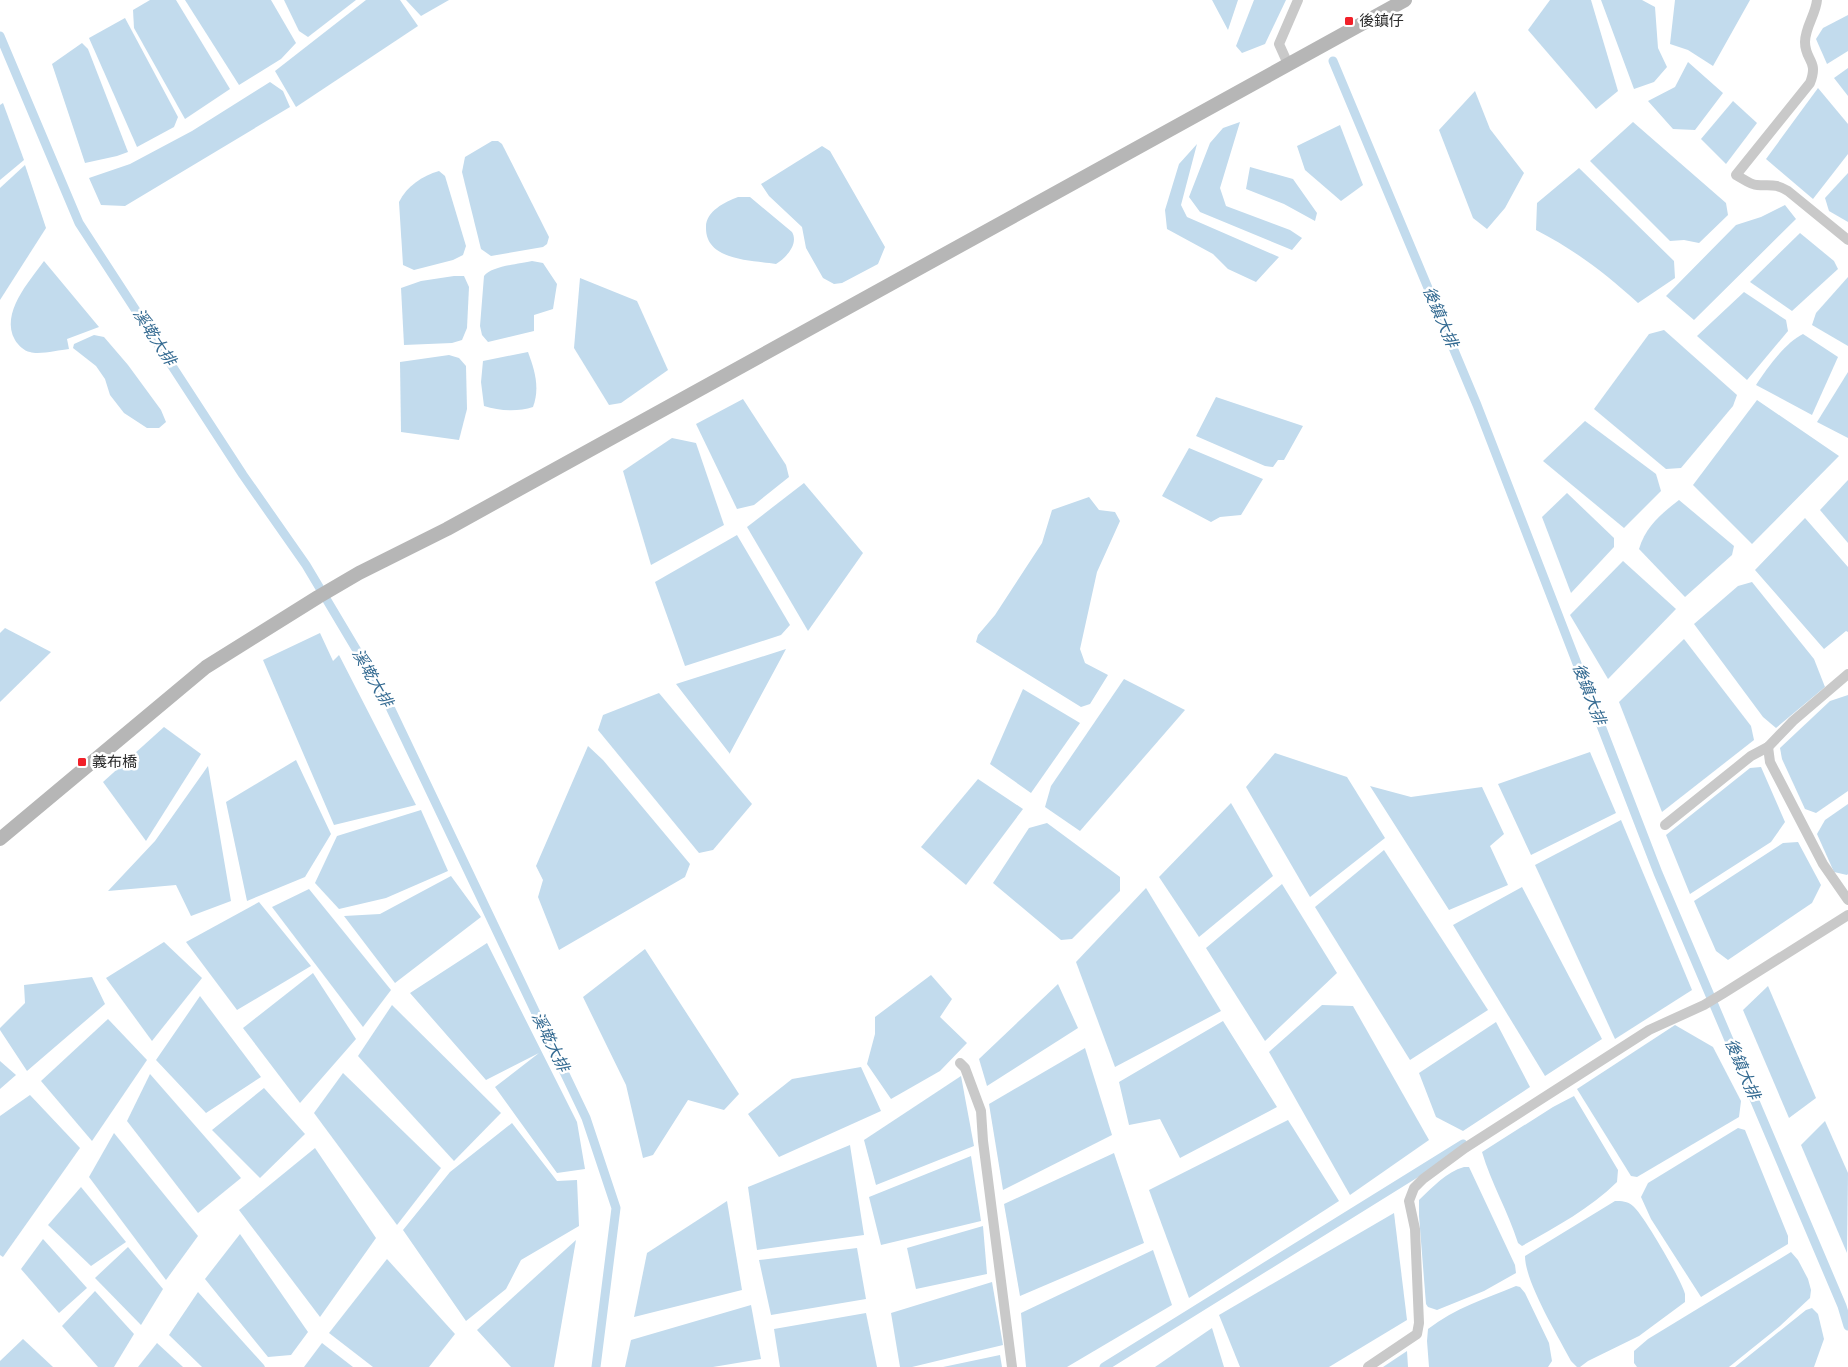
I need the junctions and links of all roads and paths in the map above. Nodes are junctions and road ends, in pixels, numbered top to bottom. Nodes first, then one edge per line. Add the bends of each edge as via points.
1 (1298, 0) edge
2 (1404, 0) edge
3 (1817, 0) edge
4 (1288, 64) junction
5 (1848, 240) edge
6 (1848, 674) edge
7 (1768, 748) junction
8 (1665, 826) dead end
9 (0, 839) edge
10 (1848, 900) edge
11 (1848, 915) edge
12 (960, 1063) dead end
13 (1012, 1367) edge
14 (1368, 1367) edge

1 - 4 street via 1279,44
2 - 4 main road
3 - 5 street via 1805,39 1806,50 1814,66 1810,83 1736,175 1756,186 1779,185
4 - 9 main road via 447,529 322,594 206,667
6 - 7 street via 1793,721
7 - 8 street via 1752,756
7 - 10 street via 1770,762 1808,838
11 - 14 street via 1724,994 1649,1030 1465,1148 1423,1179 1414,1188 1409,1201 1415,1230 1420,1323 1417,1334
12 - 13 street via 965,1068 981,1111

